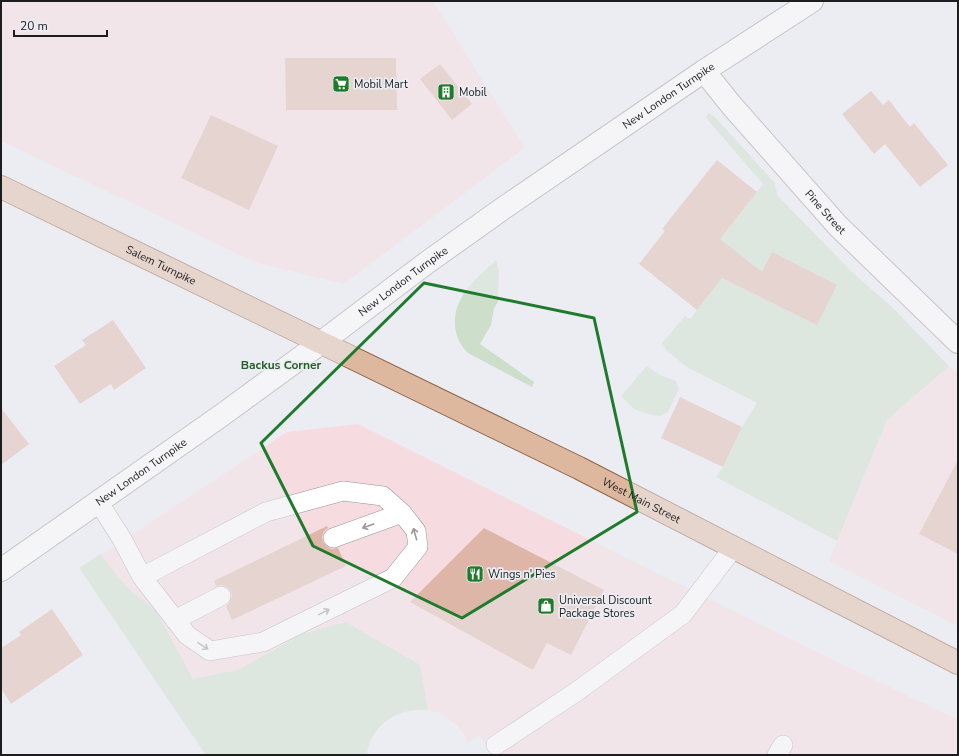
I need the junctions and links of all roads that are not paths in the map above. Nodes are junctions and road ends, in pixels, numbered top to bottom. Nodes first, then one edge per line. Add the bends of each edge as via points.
1 (812, 1) edge
2 (704, 71) junction
3 (1, 187) edge
4 (322, 342) junction
5 (958, 342) edge
6 (99, 503) junction
7 (402, 513) junction
8 (333, 538) dead end
9 (734, 547) junction
10 (1, 570) edge
11 (142, 577) junction
12 (221, 596) dead end
13 (175, 620) junction
14 (958, 663) edge
15 (496, 745) dead end

1 - 2 main road, New London Turnpike
2 - 4 main road, New London Turnpike via 462,238
2 - 5 main road, Pine Street via 838,226
3 - 4 main road, Salem Turnpike
4 - 6 main road, New London Turnpike
4 - 9 main road, West Main Street
6 - 10 main road, New London Turnpike
6 - 11 lane
7 -> 8 lane
7 - 11 lane via 383,496 343,491 266,512
13 -> 7 lane via 187,636 210,651 263,642 393,578 418,548 416,531
9 - 14 main road, West Main Street
9 - 15 lane via 683,614 576,692
11 - 13 lane
12 - 13 lane

